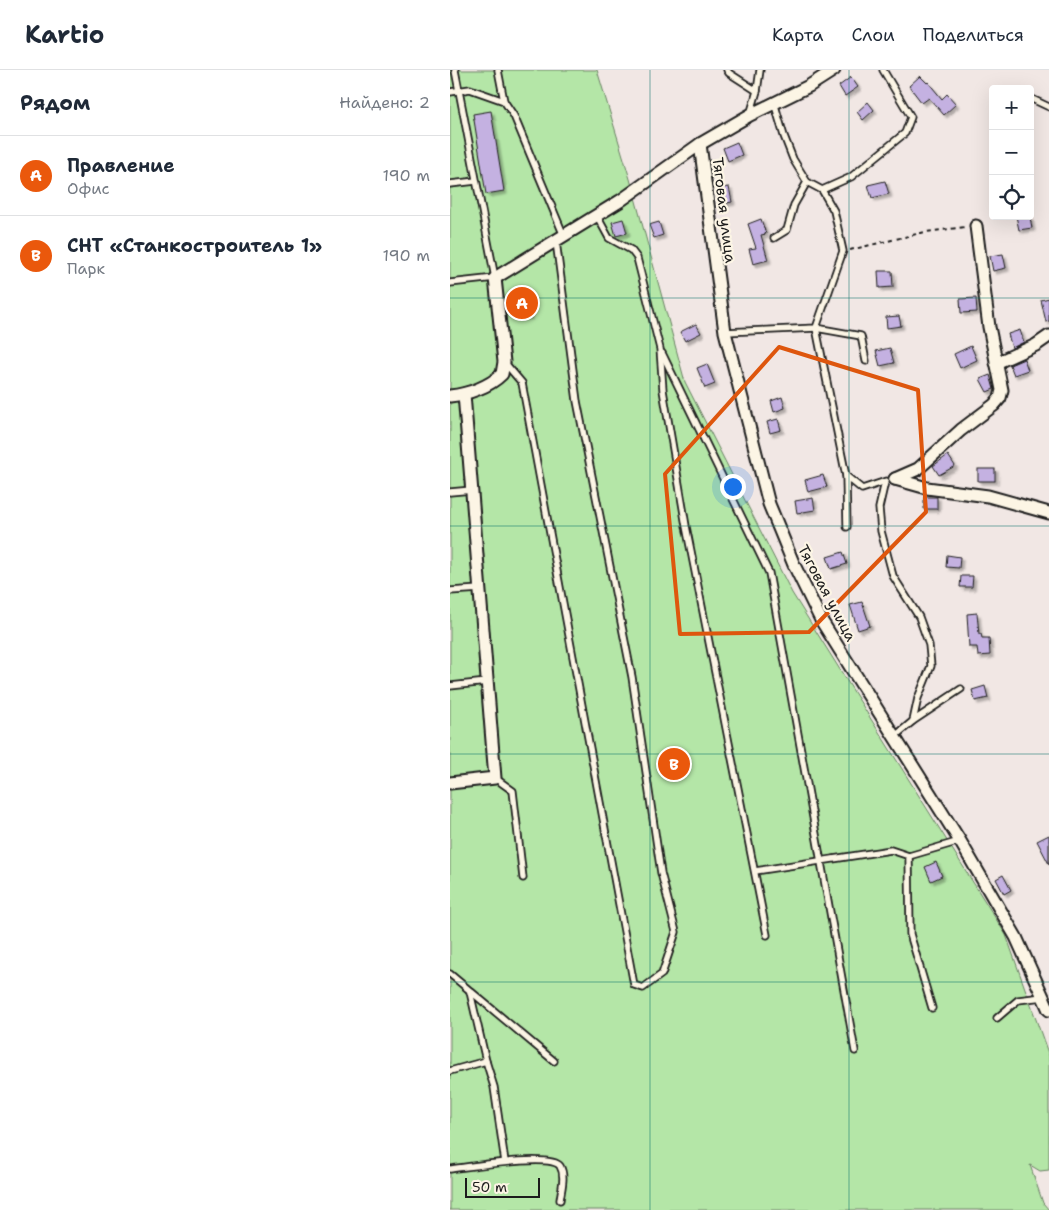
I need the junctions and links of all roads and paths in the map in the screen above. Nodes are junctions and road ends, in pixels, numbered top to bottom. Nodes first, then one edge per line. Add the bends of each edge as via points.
1 (455, 70) edge
2 (498, 70) edge
3 (727, 70) edge
4 (760, 70) edge
5 (834, 70) edge
6 (884, 70) edge
7 (459, 91) junction
8 (757, 91) junction
9 (450, 92) edge
10 (1034, 100) edge
11 (504, 101) junction
12 (774, 102) junction
13 (1049, 107) edge
14 (750, 115) junction
15 (700, 144) junction
16 (476, 181) junction
17 (807, 182) junction
18 (450, 184) edge
19 (822, 190) junction
20 (597, 216) junction
21 (976, 226) joint
22 (560, 238) junction
23 (774, 238) dead end
24 (843, 252) junction
25 (495, 278) junction
26 (450, 283) edge
27 (816, 328) junction
28 (724, 332) junction
29 (1049, 336) edge
30 (660, 349) junction
31 (866, 361) dead end
32 (504, 362) junction
33 (996, 363) junction
34 (464, 394) junction
35 (450, 396) edge
36 (846, 476) junction
37 (890, 480) junction
38 (472, 490) junction
39 (450, 492) edge
40 (1049, 513) edge
41 (847, 527) dead end
42 (480, 589) junction
43 (450, 591) edge
44 (487, 682) junction
45 (450, 686) edge
46 (961, 689) dead end
47 (913, 721) junction
48 (894, 737) junction
49 (494, 778) junction
50 (450, 783) edge
51 (960, 841) junction
52 (909, 856) junction
53 (822, 860) junction
54 (755, 871) junction
55 (523, 878) dead end
56 (767, 936) dead end
57 (450, 974) edge
58 (470, 991) junction
59 (1043, 997) junction
60 (932, 1008) dead end
61 (1049, 1010) edge
62 (996, 1018) dead end
63 (855, 1051) dead end
64 (486, 1061) junction
65 (554, 1061) dead end
66 (450, 1071) edge
67 (505, 1162) junction
68 (450, 1169) edge
69 (560, 1200) dead end

1 - 7 lane
2 - 11 lane
3 - 8 lane
4 - 8 lane
5 - 12 street
6 - 19 lane via 911,117 904,133 852,177
7 - 9 lane
7 - 11 lane via 470,89
7 - 16 lane
8 - 14 lane
10 - 13 lane
11 - 22 lane via 514,116
12 - 14 street
12 - 17 lane via 793,159
14 - 15 street
15 - 20 street
15 - 28 street, Тяговая улица
16 - 18 lane
16 - 25 lane
17 - 19 lane
17 - 23 lane via 794,205 787,230
19 - 24 lane via 834,211
20 - 22 street
20 - 30 lane via 609,238 631,250 637,258
21 - 24 path via 925,232
21 - 33 street via 983,292
22 - 25 street
22 - 32 lane via 578,401 632,677 661,873 676,932 662,974 643,988 634,985 522,383
24 - 27 lane
25 - 26 lane
25 - 32 street
27 - 28 lane
27 - 31 lane via 861,336
27 - 36 lane
28 - 48 street, Тяговая улица via 769,504 794,565 821,620
29 - 33 street
30 - 53 lane via 769,573
30 - 54 lane via 663,390 686,526
32 - 34 street via 502,374 495,381
33 - 37 street via 1002,390 994,405 960,430 918,469
34 - 35 street
34 - 38 street
36 - 37 lane via 862,488
36 - 41 lane
37 - 40 street via 988,496
37 - 47 lane via 878,508 881,531 893,576 918,617 930,645 931,666
38 - 39 lane
38 - 42 street
42 - 43 lane
42 - 44 street
44 - 45 lane
44 - 49 street
46 - 47 lane
47 - 48 lane
48 - 51 street, Тяговая улица
49 - 50 street
49 - 55 lane via 513,791
51 - 52 lane
51 - 59 street, Тяговая улица via 1016,937
52 - 53 lane via 891,850
52 - 60 lane via 910,934
53 - 54 lane
53 - 63 lane
54 - 56 lane
57 - 58 lane
58 - 64 lane
58 - 65 lane
59 - 61 street, Тяговая улица
59 - 62 lane via 1018,1000
64 - 66 lane
64 - 67 lane via 494,1087
67 - 68 lane
67 - 69 lane via 533,1160 556,1163 563,1176

